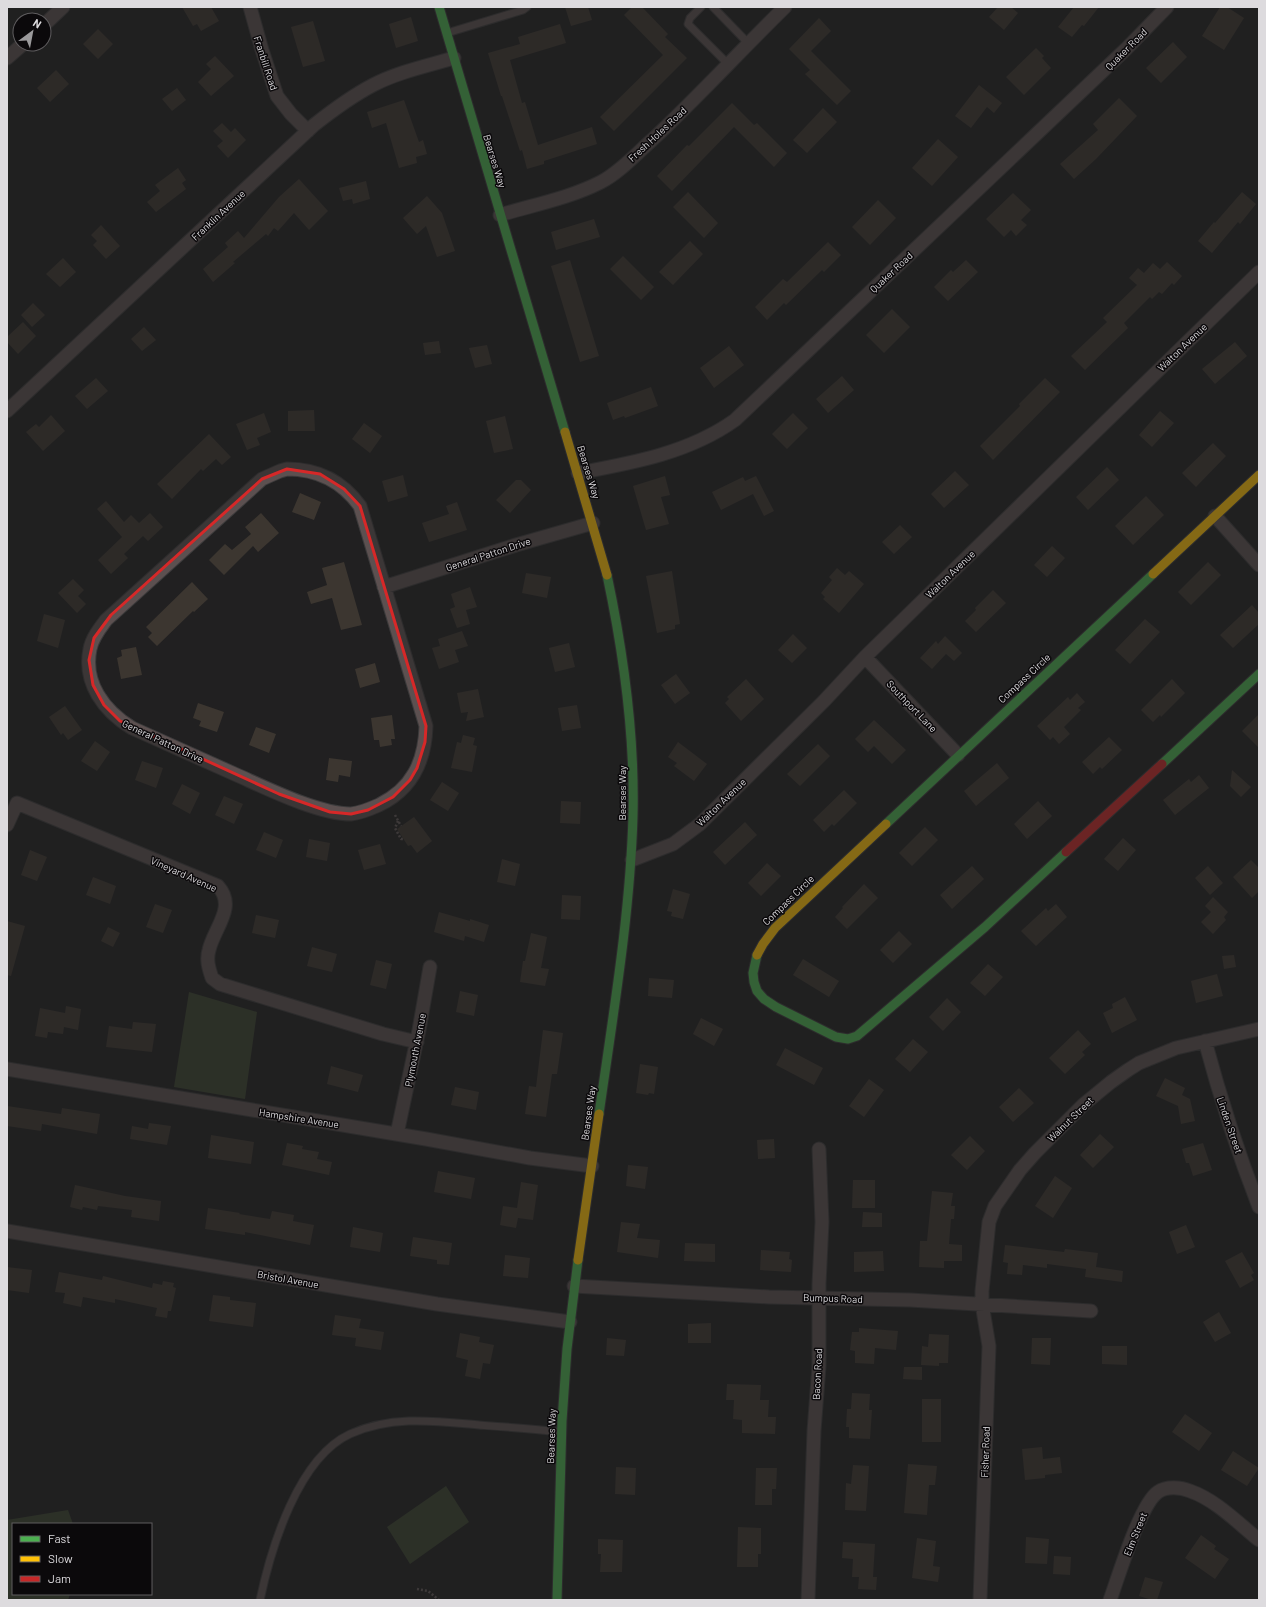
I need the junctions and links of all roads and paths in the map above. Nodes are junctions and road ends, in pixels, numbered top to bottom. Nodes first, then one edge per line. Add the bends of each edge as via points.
1 (63, 7) edge
2 (250, 7) edge
3 (439, 7) edge
4 (527, 7) edge
5 (701, 7) edge
6 (713, 7) edge
7 (784, 7) edge
8 (1167, 7) edge
9 (52, 17) edge
10 (447, 33) junction
11 (748, 43) junction
12 (454, 58) junction
13 (729, 65) junction
14 (308, 131) junction
15 (500, 215) junction
16 (1259, 272) edge
17 (7, 411) edge
18 (578, 473) junction
19 (1259, 475) edge
20 (1215, 516) junction
21 (593, 523) junction
22 (1259, 565) edge
23 (384, 587) junction
24 (865, 657) junction
25 (1259, 674) edge
26 (958, 754) junction
27 (395, 815) dead end
28 (398, 821) junction
29 (7, 825) edge
30 (401, 826) dead end
31 (404, 839) dead end
32 (632, 860) junction
33 (430, 966) dead end
34 (1259, 1029) edge
35 (1205, 1041) junction
36 (416, 1042) junction
37 (7, 1069) edge
38 (397, 1134) junction
39 (819, 1148) dead end
40 (592, 1166) junction
41 (1259, 1207) edge
42 (7, 1231) edge
43 (574, 1286) junction
44 (819, 1298) junction
45 (982, 1304) junction
46 (1091, 1311) dead end
47 (570, 1322) junction
48 (562, 1432) junction
49 (1259, 1540) edge
50 (417, 1589) dead end
51 (260, 1600) edge
52 (439, 1600) edge
53 (557, 1600) edge
54 (808, 1600) edge
55 (980, 1600) edge
56 (1110, 1600) edge

1 - 9 street
2 - 14 street, Franbill Road via 277,96
3 - 10 main road, Bearses Way
4 - 10 lane
5 - 13 lane via 690,18 688,24
6 - 11 lane
7 - 11 street, Fresh Holes Road
8 - 18 street, Quaker Road via 735,420 713,435 686,447 658,456
10 - 12 main road, Bearses Way
11 - 13 street, Fresh Holes Road
12 - 14 street, Franklin Avenue via 372,85 331,111
12 - 15 main road, Bearses Way
13 - 15 street, Fresh Holes Road via 612,176 580,191
14 - 17 street, Franklin Avenue
15 - 18 main road, Bearses Way
16 - 24 street, Walton Avenue
18 - 21 main road, Bearses Way
19 - 20 main road, Compass Circle
20 - 22 street
20 - 26 main road, Compass Circle
21 - 23 street, General Patton Drive
21 - 32 main road, Bearses Way via 617,620 628,695 633,787
23 - 23 street, General Patton Drive via 360,506 352,495 320,474 299,469 280,471 262,479 106,620 90,648 93,685 111,713 139,731 279,794 330,812 351,814 368,810 393,797 410,780 417,768 425,742 426,726
24 - 26 street, Southport Lane
24 - 32 street, Walton Avenue via 700,824 673,844
25 - 26 main road, Compass Circle via 985,927 857,1036 848,1040 836,1037 764,999 755,987 753,969 759,950 769,934
27 - 28 path
28 - 30 path
28 - 31 path via 395,828 401,839
29 - 36 street, Vineyard Avenue via 17,802 218,886 226,898 226,906 209,949 212,978 220,984
32 - 40 main road, Bearses Way
33 - 36 street, Plymouth Avenue
34 - 35 street, Walnut Street
35 - 41 street, Linden Street via 1219,1093
35 - 45 street, Walnut Street via 1152,1057 1111,1082 1083,1105 1020,1170 995,1206 990,1222
36 - 38 street, Plymouth Avenue
37 - 38 street, Hampshire Avenue
38 - 40 street, Hampshire Avenue via 530,1158
39 - 44 street, Bacon Road via 822,1222
40 - 43 main road, Bearses Way
42 - 47 street, Bristol Avenue via 436,1304
43 - 44 street, Bumpus Road
43 - 47 main road, Bearses Way
44 - 45 street, Bumpus Road
44 - 54 street, Bacon Road via 819,1366
45 - 46 street, Bumpus Road
45 - 55 street, Fisher Road via 989,1346
47 - 48 main road, Bearses Way
48 - 51 lane via 405,1420 372,1426 349,1434 320,1458 291,1501
48 - 53 main road, Bearses Way
49 - 56 street, Elm Street via 1202,1496 1180,1488 1158,1492 1143,1511
50 - 52 path via 428,1591

